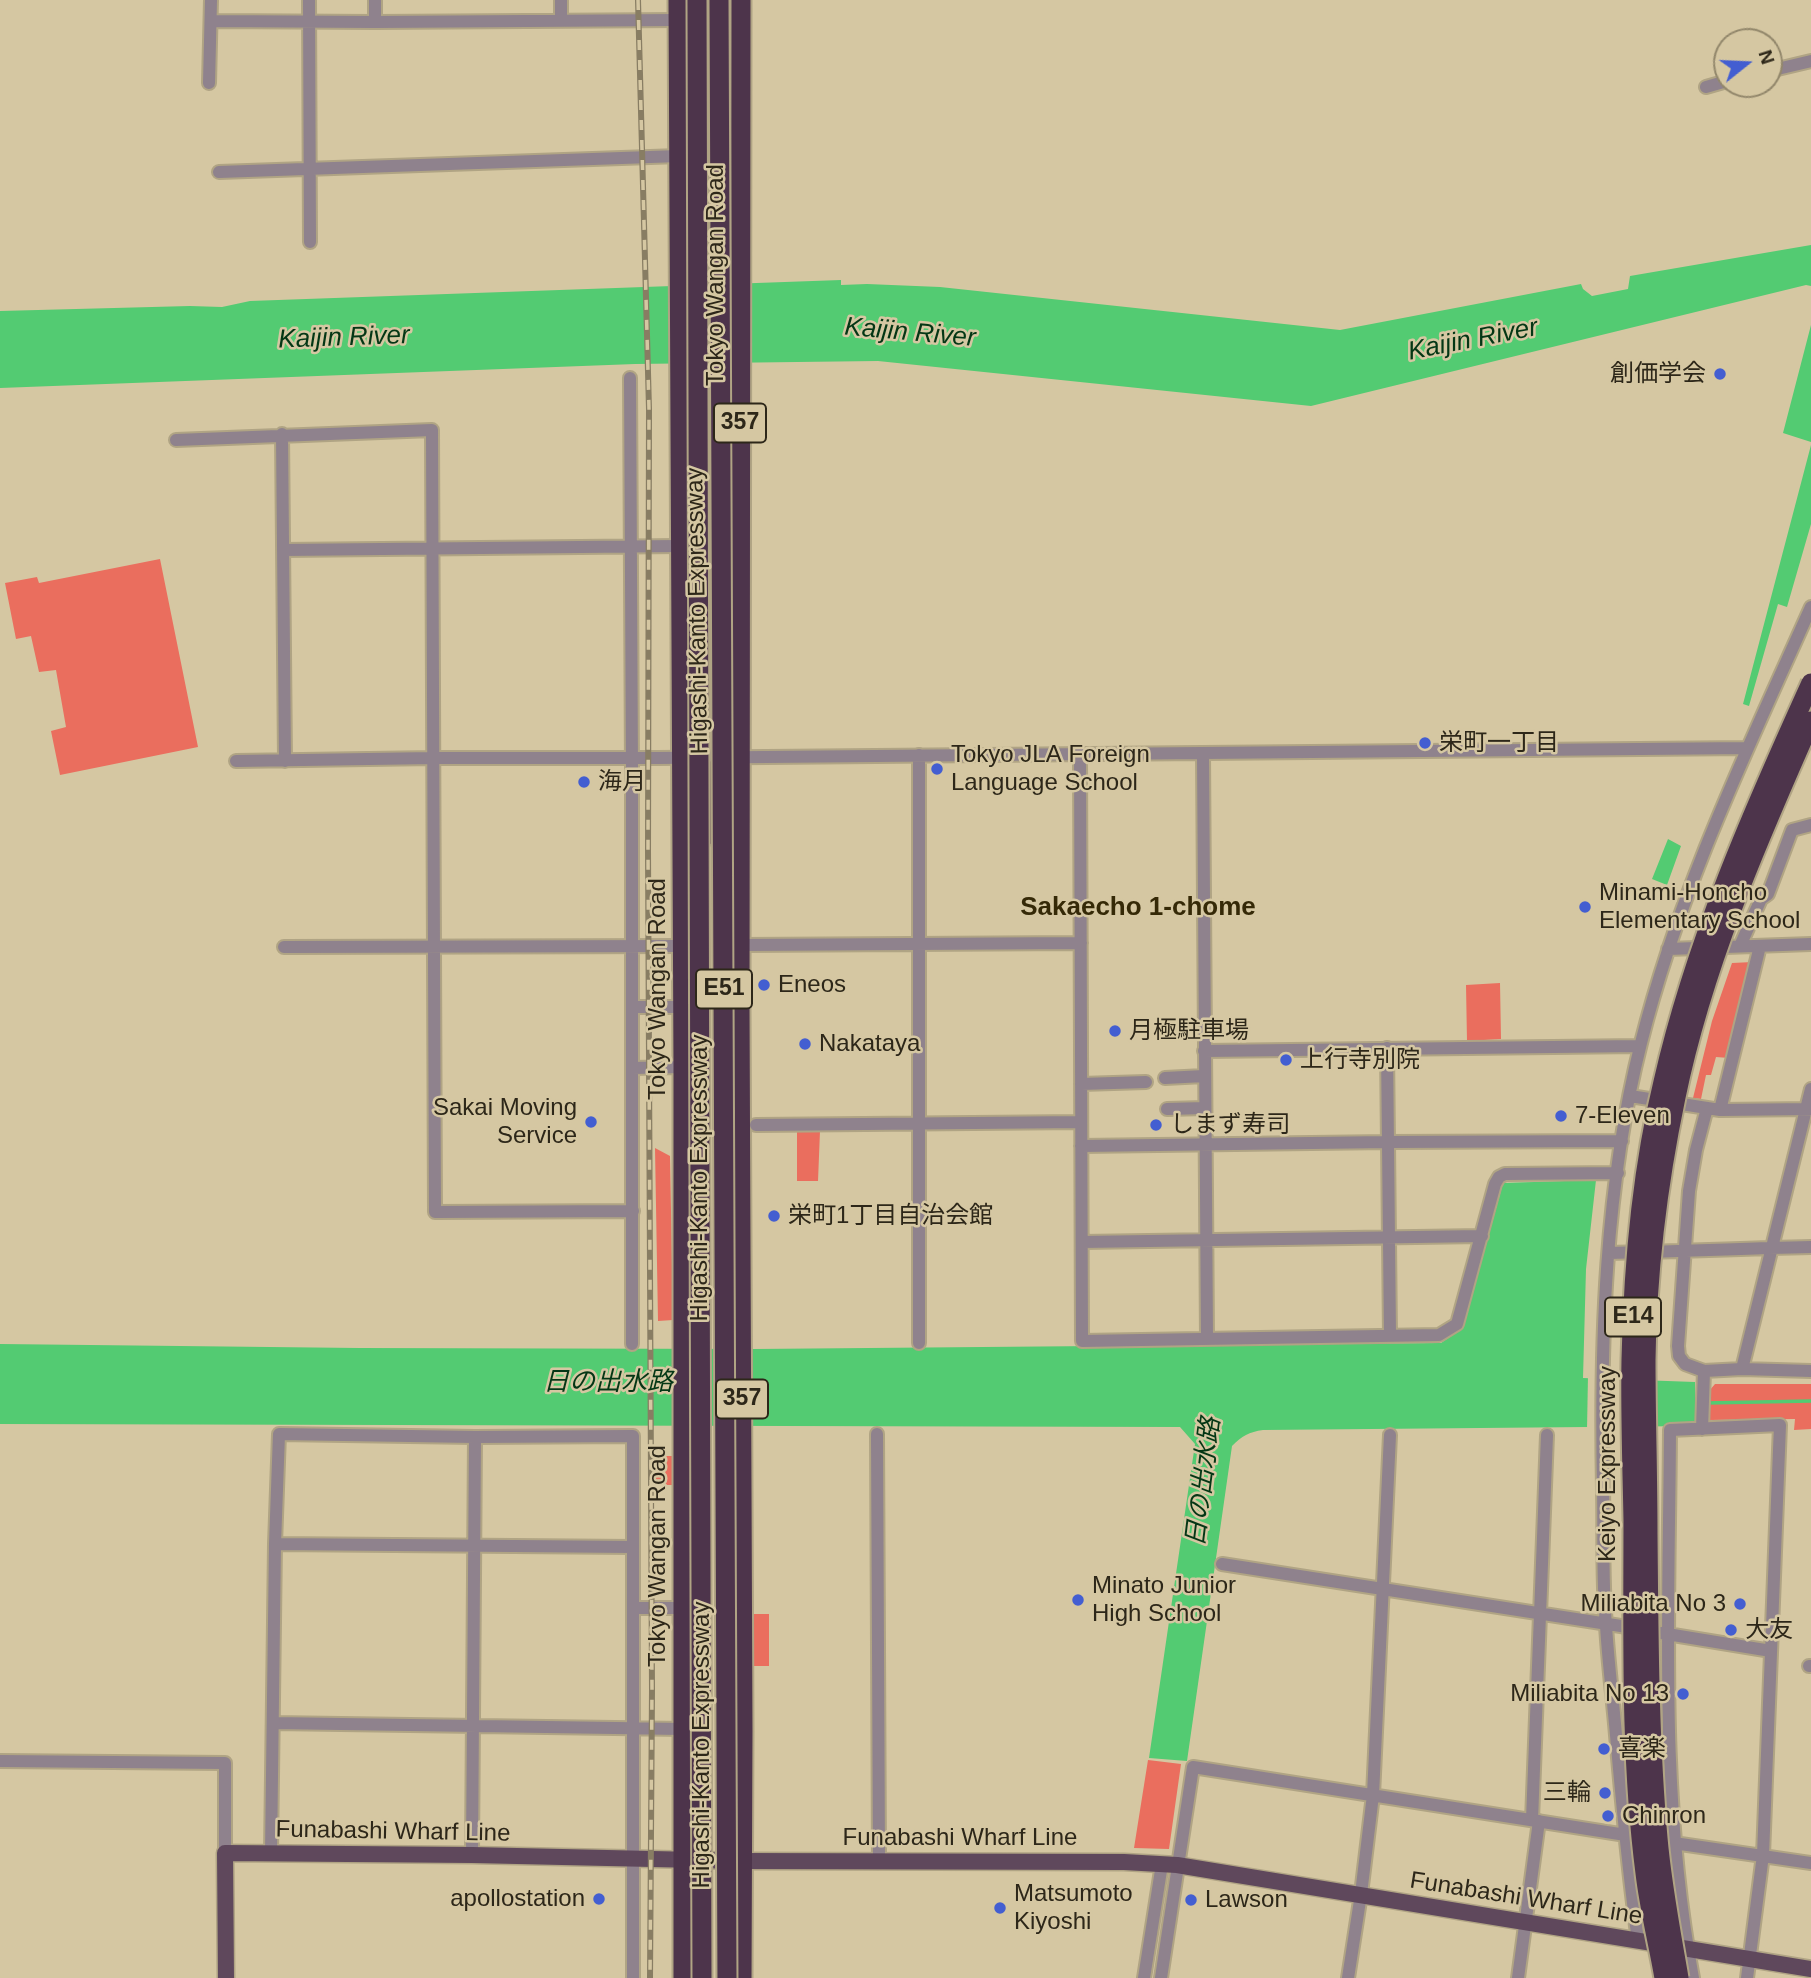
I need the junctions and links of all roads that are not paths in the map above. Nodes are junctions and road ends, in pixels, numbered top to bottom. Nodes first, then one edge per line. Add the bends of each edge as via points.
1 (211, 0) edge
2 (309, 0) edge
3 (375, 0) edge
4 (561, 0) edge
5 (678, 0) edge
6 (686, 0) edge
7 (697, 0) edge
8 (719, 0) edge
9 (744, 4) edge
10 (678, 20) junction
11 (211, 21) junction
12 (561, 21) junction
13 (309, 22) junction
14 (375, 22) junction
15 (1811, 61) edge
16 (1783, 68) edge
17 (209, 82) dead end
18 (1713, 84) edge
19 (1706, 86) dead end
20 (679, 149) junction
21 (310, 170) junction
22 (219, 172) dead end
23 (310, 242) dead end
24 (630, 378) dead end
25 (282, 434) junction
26 (176, 440) dead end
27 (679, 546) junction
28 (631, 547) junction
29 (283, 550) junction
30 (433, 550) junction
31 (741, 559) junction
32 (1811, 607) edge
33 (1811, 682) edge
34 (1811, 721) edge
35 (1805, 743) edge
36 (1748, 748) junction
37 (1202, 753) junction
38 (1080, 754) junction
39 (919, 755) junction
40 (741, 756) junction
41 (681, 757) junction
42 (434, 758) junction
43 (632, 758) junction
44 (236, 761) dead end
45 (285, 761) junction
46 (1811, 825) edge
47 (682, 921) junction
48 (1081, 943) junction
49 (919, 944) junction
50 (1811, 944) edge
51 (741, 945) junction
52 (632, 946) junction
53 (682, 946) junction
54 (1740, 946) junction
55 (1760, 946) junction
56 (284, 947) dead end
57 (434, 947) junction
58 (1668, 949) junction
59 (632, 1007) junction
60 (683, 1007) junction
61 (1640, 1046) junction
62 (1387, 1048) junction
63 (1204, 1051) junction
64 (632, 1068) junction
65 (683, 1068) junction
66 (1204, 1076) junction
67 (1165, 1078) dead end
68 (1146, 1082) dead end
69 (1081, 1084) junction
70 (1811, 1089) edge
71 (1630, 1096) junction
72 (1205, 1108) junction
73 (1167, 1109) dead end
74 (1714, 1109) junction
75 (1809, 1109) edge
76 (1081, 1122) junction
77 (755, 1125) dead end
78 (919, 1125) junction
79 (1622, 1141) junction
80 (1388, 1142) junction
81 (1205, 1145) junction
82 (1081, 1146) junction
83 (1618, 1174) junction
84 (633, 1211) junction
85 (1482, 1236) junction
86 (1389, 1237) junction
87 (1206, 1240) junction
88 (1082, 1242) junction
89 (1811, 1247) edge
90 (1770, 1248) junction
91 (1684, 1252) junction
92 (1609, 1253) junction
93 (1390, 1336) junction
94 (1207, 1339) junction
95 (919, 1343) dead end
96 (632, 1344) dead end
97 (1742, 1369) junction
98 (1704, 1371) junction
99 (1811, 1371) edge
100 (1702, 1429) junction
101 (877, 1434) dead end
102 (1390, 1435) dead end
103 (1547, 1436) dead end
104 (475, 1437) junction
105 (275, 1544) junction
106 (474, 1545) junction
107 (633, 1547) junction
108 (1222, 1564) dead end
109 (1383, 1590) junction
110 (633, 1608) junction
111 (682, 1608) junction
112 (1540, 1614) junction
113 (1605, 1623) junction
114 (1668, 1634) junction
115 (1771, 1651) junction
116 (273, 1723) junction
117 (473, 1727) junction
118 (634, 1729) junction
119 (683, 1729) junction
120 (0, 1761) edge
121 (1373, 1795) junction
122 (1535, 1821) junction
123 (1624, 1835) junction
124 (1674, 1843) junction
125 (225, 1853) junction
126 (271, 1853) junction
127 (472, 1855) junction
128 (1763, 1855) junction
129 (633, 1858) junction
130 (683, 1859) junction
131 (879, 1860) junction
132 (742, 1861) junction
133 (1811, 1863) edge
134 (1169, 1865) junction
135 (1361, 1894) junction
136 (1525, 1922) junction
137 (1638, 1940) junction
138 (1688, 1948) junction
139 (1750, 1958) junction
140 (1811, 1969) edge
141 (226, 1978) edge
142 (633, 1978) edge
143 (683, 1978) edge
144 (702, 1978) edge
145 (727, 1978) edge
146 (742, 1978) edge
147 (1144, 1978) edge
148 (1161, 1978) edge
149 (1348, 1978) edge
150 (1518, 1978) edge
151 (1664, 1978) edge
152 (1679, 1978) edge
153 (1693, 1978) edge
154 (1747, 1978) edge

1 - 11 street
2 - 13 street
3 - 14 street
4 - 12 street
5 - 10 highway, Tokyo Wangan Road / 357
6 - 20 highway, 357 via 684,126
7 - 144 highway, Higashi-Kanto Expressway / E51, bridge
8 - 145 highway, Higashi-Kanto Expressway / E51, bridge
9 - 31 highway, Tokyo Wangan Road / 357
10 - 12 street
10 - 20 highway, Tokyo Wangan Road / 357
11 - 13 street
11 - 17 street
12 - 14 street
13 - 14 street
13 - 21 street
15 - 16 street
18 - 19 street
20 - 21 street
20 - 27 highway, Tokyo Wangan Road / 357
21 - 22 street
21 - 23 street
24 - 28 street
25 - 26 street
25 - 29 street
25 - 30 street via 432,430
27 - 28 street
27 - 41 highway, Tokyo Wangan Road / 357
28 - 30 street
28 - 43 street
29 - 30 street
29 - 45 street
30 - 42 street
31 - 40 highway, Tokyo Wangan Road / 357
31 - 41 highway via 731,576 726,611 708,623 704,741
32 - 36 street
33 - 151 highway, Keiyo Expressway / E14, bridge via 1727,874 1699,953 1663,1082 1642,1196 1631,1358 1634,1682 1645,1875
34 - 35 highway, Keiyo Expressway / E14, bridge
35 - 152 highway, Keiyo Expressway / E14, bridge via 1714,958 1676,1095 1653,1245 1646,1357 1653,1739 1660,1857
36 - 37 street
36 - 58 street via 1708,839
37 - 38 street
37 - 63 street
38 - 39 street
38 - 48 street
39 - 40 street
39 - 49 street
40 - 41 street
40 - 47 highway via 713,772 712,829 691,848 687,915
40 - 51 highway, Tokyo Wangan Road / 357
41 - 43 street
41 - 47 highway, Tokyo Wangan Road / 357
42 - 43 street
42 - 45 street
42 - 57 street
43 - 52 street
44 - 45 street
46 - 54 street via 1792,830 1768,894 1761,899
47 - 53 highway, Tokyo Wangan Road / 357
48 - 49 street
48 - 69 street
49 - 51 street
49 - 78 street
50 - 55 street
51 - 132 highway, Tokyo Wangan Road / 357
52 - 53 street
52 - 57 street
52 - 59 street
53 - 60 highway, Tokyo Wangan Road / 357
54 - 55 street
54 - 58 street
55 - 74 street
56 - 57 street
57 - 84 street via 435,1212
58 - 61 street
59 - 60 street
59 - 64 street
60 - 65 highway, Tokyo Wangan Road / 357
61 - 62 street
61 - 71 street
62 - 63 street
62 - 80 street
63 - 66 street
64 - 65 street
64 - 84 street
65 - 111 highway, Tokyo Wangan Road / 357
66 - 67 street
66 - 72 street
68 - 69 street
69 - 76 street
70 - 75 street
71 - 74 street
71 - 79 street
72 - 73 street
72 - 81 street
74 - 75 street
74 - 91 street via 1696,1150
75 - 90 street
76 - 78 street
76 - 82 street
77 - 78 street
78 - 95 street
79 - 80 street
79 - 83 street
80 - 81 street
80 - 86 street
81 - 82 street
81 - 87 street
82 - 88 street
83 - 85 street via 1505,1174 1495,1184
83 - 92 street
84 - 96 street
85 - 86 street
85 - 93 street via 1457,1324 1439,1335
86 - 87 street
86 - 93 street
87 - 88 street
87 - 94 street
88 - 94 street via 1082,1340
89 - 90 street
90 - 91 street
90 - 97 street
91 - 92 street
91 - 98 street via 1679,1356 1685,1364
92 - 113 street via 1602,1374
93 - 94 street
97 - 98 street
97 - 99 street
98 - 100 street
100 - 114 street via 1670,1430
100 - 115 street via 1780,1425
101 - 131 street
102 - 109 street
103 - 112 street
104 - 105 street via 279,1434
104 - 106 street
104 - 107 street via 633,1436
105 - 106 street
105 - 116 street
106 - 107 street
106 - 117 street
107 - 110 street
108 - 109 street
109 - 112 street
109 - 121 street
110 - 111 street
110 - 118 street
111 - 119 highway, Tokyo Wangan Road / 357
112 - 113 street
112 - 122 street
113 - 114 street
113 - 123 street
114 - 115 street
114 - 124 street
115 - 128 street
116 - 117 street
116 - 126 street
117 - 118 street
117 - 127 street
118 - 119 street
118 - 129 street
119 - 130 highway, Tokyo Wangan Road / 357
120 - 125 street via 225,1763
121 - 122 street
121 - 134 street via 1193,1767
121 - 135 street
122 - 123 street
122 - 136 street
123 - 124 street
123 - 137 street
124 - 128 street
124 - 138 street
125 - 126 main road, Funabashi Wharf Line
125 - 141 main road
126 - 127 main road, Funabashi Wharf Line
127 - 129 main road, Funabashi Wharf Line
128 - 133 street
128 - 139 street
129 - 130 main road, Funabashi Wharf Line
129 - 142 street
130 - 132 main road, Funabashi Wharf Line
130 - 143 highway, Tokyo Wangan Road / 357
131 - 132 main road, Funabashi Wharf Line
131 - 134 main road, Funabashi Wharf Line
132 - 146 highway, Tokyo Wangan Road / 357
134 - 135 main road, Funabashi Wharf Line
134 - 147 street
134 - 148 street
135 - 136 main road, Funabashi Wharf Line
135 - 149 street
136 - 137 main road, Funabashi Wharf Line
136 - 150 street
137 - 138 main road, Funabashi Wharf Line
138 - 139 main road, Funabashi Wharf Line
138 - 153 street
139 - 140 main road, Funabashi Wharf Line
139 - 154 street

